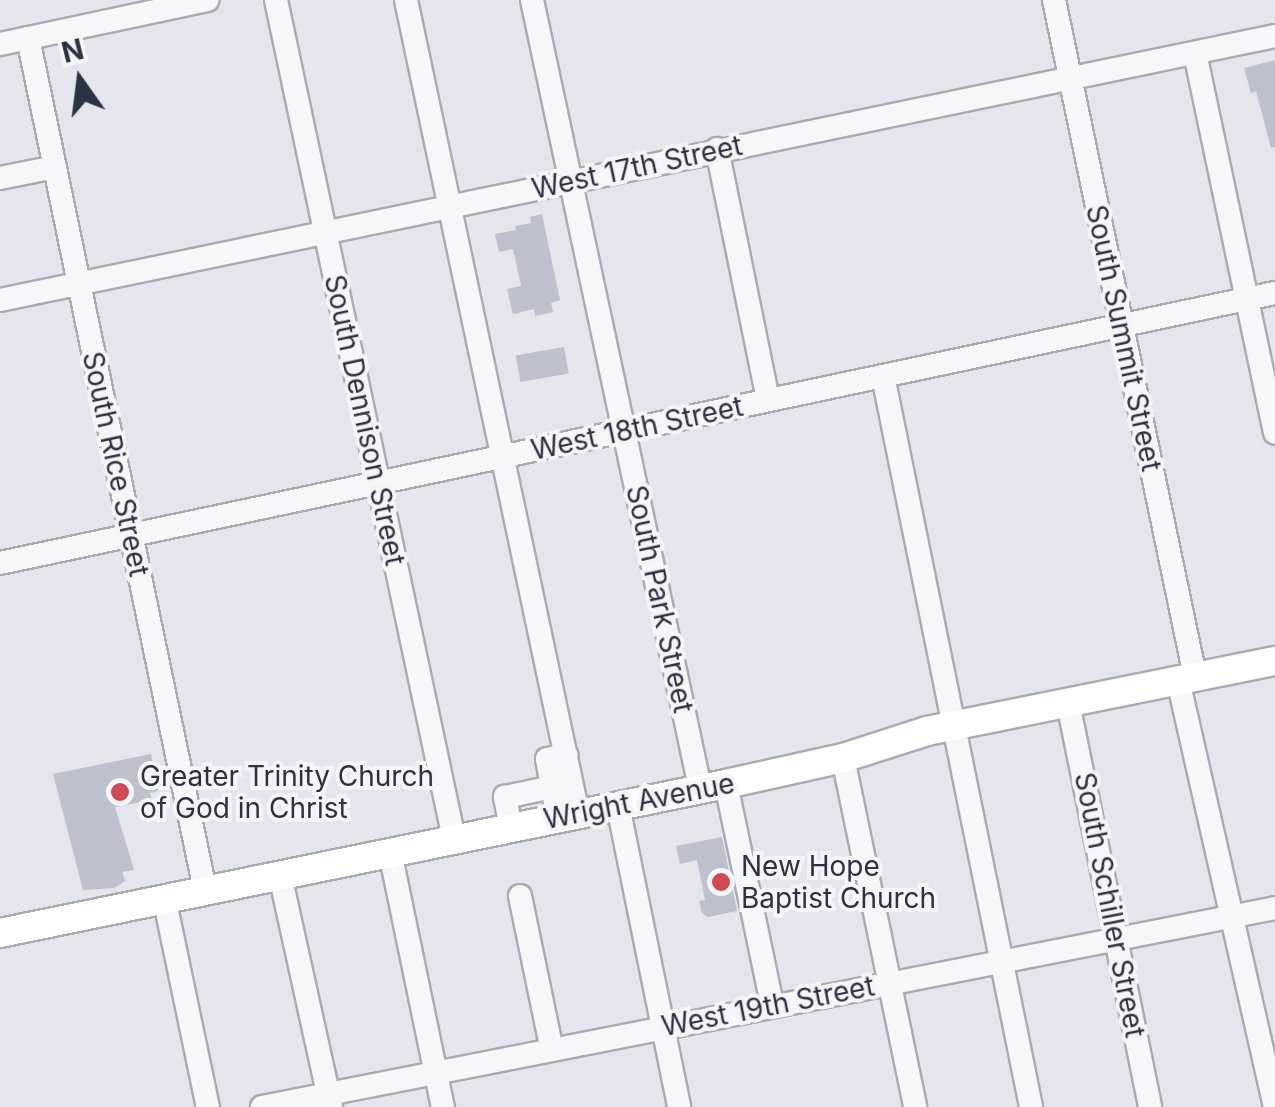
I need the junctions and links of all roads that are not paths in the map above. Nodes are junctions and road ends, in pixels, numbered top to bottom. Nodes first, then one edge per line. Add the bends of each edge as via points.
1 (207, 0) edge
2 (276, 0) edge
3 (406, 0) edge
4 (532, 0) edge
5 (1054, 0) edge
6 (123, 9) edge
7 (1275, 36) edge
8 (28, 38) junction
9 (0, 44) edge
10 (1195, 52) junction
11 (1070, 76) junction
12 (717, 150) junction
13 (55, 167) junction
14 (0, 178) edge
15 (572, 180) junction
16 (450, 208) junction
17 (325, 233) junction
18 (79, 283) junction
19 (1275, 293) edge
20 (0, 300) edge
21 (1248, 300) junction
22 (1122, 326) junction
23 (883, 376) junction
24 (768, 400) junction
25 (623, 431) junction
26 (1275, 433) edge
27 (504, 456) junction
28 (378, 482) junction
29 (131, 534) junction
30 (0, 563) edge
31 (1275, 661) edge
32 (1186, 678) junction
33 (1068, 703) junction
34 (954, 726) junction
35 (567, 755) junction
36 (843, 758) junction
37 (713, 786) junction
38 (552, 787) junction
39 (618, 806) junction
40 (568, 816) junction
41 (510, 828) junction
42 (454, 839) junction
43 (390, 852) junction
44 (280, 874) junction
45 (204, 890) junction
46 (520, 896) dead end
47 (164, 897) junction
48 (1275, 908) edge
49 (1234, 917) junction
50 (0, 933) edge
51 (1117, 938) junction
52 (1003, 959) junction
53 (890, 982) junction
54 (772, 1005) junction
55 (663, 1027) junction
56 (552, 1050) junction
57 (436, 1074) junction
58 (330, 1100) edge
59 (1275, 1106) edge
60 (208, 1107) edge
61 (262, 1107) edge
62 (443, 1107) edge
63 (679, 1107) edge
64 (916, 1107) edge
65 (1031, 1107) edge
66 (1150, 1107) edge

1 - 6 street
2 - 17 street, South Dennison Street
3 - 16 street
4 - 15 street, South Park Street
5 - 11 street, South Summit Street
6 - 8 street
7 - 10 street, West 17th Street
8 - 9 street
8 - 13 street, South Rice Street
10 - 11 street, West 17th Street
10 - 21 street
11 - 12 street, West 17th Street
11 - 22 street, South Summit Street
12 - 15 street, West 17th Street
12 - 24 street
13 - 14 street
13 - 18 street, South Rice Street
15 - 16 street, West 17th Street
15 - 25 street, South Park Street
16 - 17 street, West 17th Street
16 - 27 street
17 - 18 street, West 17th Street
17 - 28 street, South Dennison Street
18 - 20 street, West 17th Street
18 - 29 street, South Rice Street
19 - 21 street, West 18th Street
21 - 22 street, West 18th Street
21 - 26 street
22 - 23 street, West 18th Street
22 - 32 street, South Summit Street
23 - 24 street, West 18th Street
23 - 34 street
24 - 25 street, West 18th Street
25 - 27 street, West 18th Street
25 - 37 street, South Park Street
27 - 28 street, West 18th Street
27 - 35 street
28 - 29 street, West 18th Street
28 - 42 street, South Dennison Street
29 - 30 street, West 18th Street
29 - 45 street, South Rice Street
31 - 32 main road, Wright Avenue
32 - 33 main road, Wright Avenue
32 - 49 street, South Summit Street
33 - 34 main road, Wright Avenue
33 - 51 street, South Schiller Street
34 - 36 main road, Wright Avenue
34 - 52 street
35 - 38 street via 548,759
35 - 40 street
36 - 37 main road, Wright Avenue
36 - 53 street
37 - 39 main road, Wright Avenue
37 - 54 street, South Park Street
38 - 40 street
38 - 41 street via 504,796
39 - 40 main road, Wright Avenue
39 - 55 street
40 - 41 main road, Wright Avenue
41 - 42 main road, Wright Avenue
42 - 43 main road, Wright Avenue
43 - 44 main road, Wright Avenue
43 - 57 street
44 - 45 main road, Wright Avenue
44 - 58 street
45 - 47 main road, Wright Avenue
46 - 56 street
47 - 50 main road, Wright Avenue
47 - 60 street
48 - 49 street, West 19th Street
49 - 51 street, West 19th Street
49 - 59 street, South Summit Street
51 - 52 street, West 19th Street
51 - 66 street, South Schiller Street
52 - 53 street, West 19th Street
52 - 65 street
53 - 54 street, West 19th Street
53 - 64 street
54 - 55 street, West 19th Street
55 - 56 street, West 19th Street
55 - 63 street
56 - 57 street, West 19th Street
57 - 58 street, West 19th Street
57 - 62 street
58 - 61 street, West 19th Street

